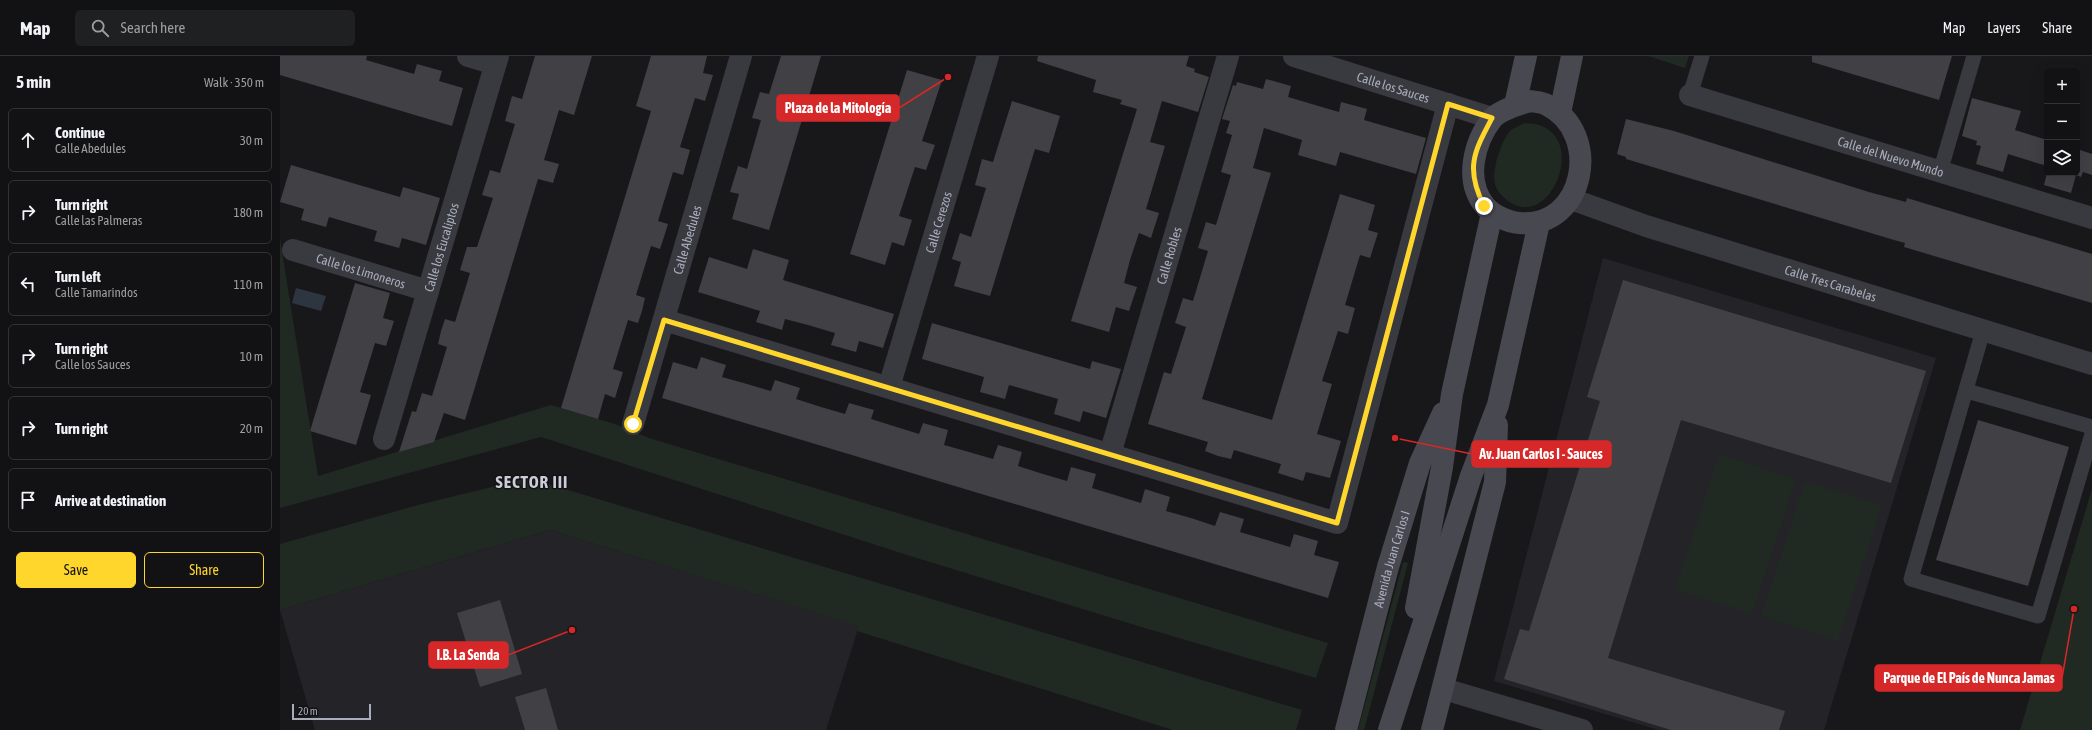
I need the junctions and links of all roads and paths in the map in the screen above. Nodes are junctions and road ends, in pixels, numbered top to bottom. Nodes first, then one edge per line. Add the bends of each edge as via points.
1 (468, 56) edge
2 (741, 56) edge
3 (988, 56) edge
4 (1228, 56) edge
5 (1294, 56) edge
6 (1526, 56) edge
7 (1572, 56) edge
8 (1702, 56) edge
9 (1974, 56) edge
10 (496, 60) edge
11 (1690, 94) joint
12 (1448, 104) junction
13 (1515, 105) junction
14 (1560, 113) junction
15 (1492, 118) junction
16 (1940, 172) junction
17 (1571, 199) junction
18 (1492, 213) junction
19 (2092, 218) edge
20 (1539, 222) junction
21 (293, 250) dead end
22 (428, 291) junction
23 (664, 320) junction
24 (1983, 331) junction
25 (2092, 364) edge
26 (889, 387) junction
27 (1967, 390) junction
28 (1452, 394) junction
29 (1498, 405) junction
30 (633, 424) dead end
31 (2092, 427) edge
32 (2092, 434) edge
33 (384, 439) dead end
34 (1110, 454) junction
35 (1444, 689) junction
36 (1401, 692) junction
37 (1346, 730) edge
38 (1389, 730) edge
39 (1432, 730) edge
40 (1582, 730) edge

1 - 10 street
2 - 23 street, Calle Abedules
3 - 26 street, Calle Cerezos
4 - 34 street, Calle Robles
5 - 12 street, Calle los Sauces
6 - 13 main road
7 - 14 main road
8 - 11 lane
9 - 16 lane
10 - 22 street, Calle los Eucaliptos
11 - 16 street, Calle del Nuevo Mundo
12 - 15 street, Calle los Sauces
12 - 34 street via 1337,523
13 - 14 main road via 1530,101 1546,104
13 - 15 main road
14 - 17 main road via 1577,136 1581,151 1581,166
15 - 18 main road via 1475,150 1473,172 1475,189 1484,206
16 - 19 street, Calle del Nuevo Mundo
17 - 20 main road via 1552,218
17 - 24 street, Calle Tres Carabelas via 1654,228
18 - 20 main road via 1512,223
18 - 28 main road, Avenida Juan Carlos I
20 - 29 main road, Avenida Juan Carlos I
21 - 22 street, Calle los Limoneros
22 - 33 street, Calle los Eucaliptos
23 - 26 street
23 - 30 street, Calle Abedules
24 - 25 street, Calle Tres Carabelas
24 - 27 lane
26 - 34 street
27 - 31 lane
27 - 32 lane via 1911,578 2038,616
28 - 36 main road, Avenida Juan Carlos I via 1442,467
28 - 37 main road, Avenida Juan Carlos I via 1420,463 1388,567
29 - 35 main road, Avenida Juan Carlos I via 1495,482
29 - 36 main road, Avenida Juan Carlos I via 1471,476
35 - 39 main road, Avenida Juan Carlos I
35 - 40 street
36 - 38 main road, Avenida Juan Carlos I

